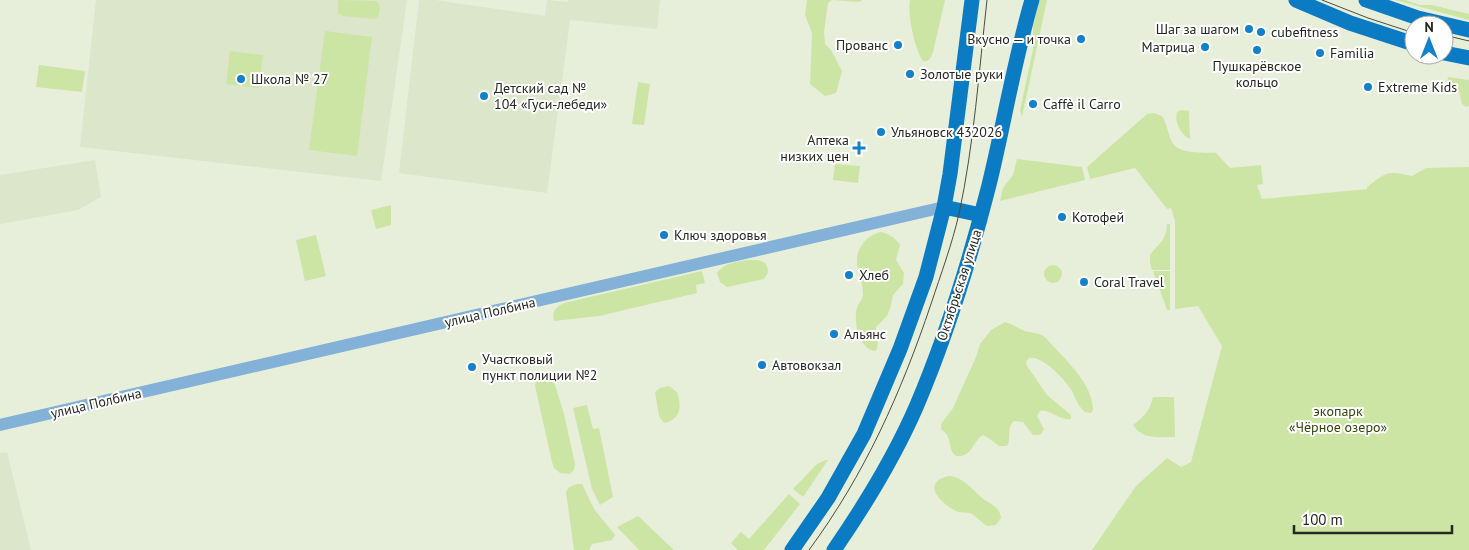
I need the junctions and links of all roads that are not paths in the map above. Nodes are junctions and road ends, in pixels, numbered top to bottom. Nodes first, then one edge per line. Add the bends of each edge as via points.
1 (972, 0) edge
2 (1032, 0) edge
3 (1296, 0) edge
4 (1366, 0) edge
5 (1469, 30) edge
6 (1404, 41) edge
7 (1454, 55) edge
8 (1469, 58) edge
9 (944, 207) junction
10 (981, 215) junction
11 (0, 425) edge
12 (792, 550) edge
13 (834, 550) edge

1 - 9 main road
2 - 10 main road, Октябрьская улица
3 - 6 main road
4 - 5 main road via 1418,18
7 - 8 main road
9 - 10 main road, улица Полбина
9 - 11 street, улица Полбина
9 - 12 main road via 919,296 870,422 828,498
10 - 13 main road, Октябрьская улица via 955,304 916,405 871,492

